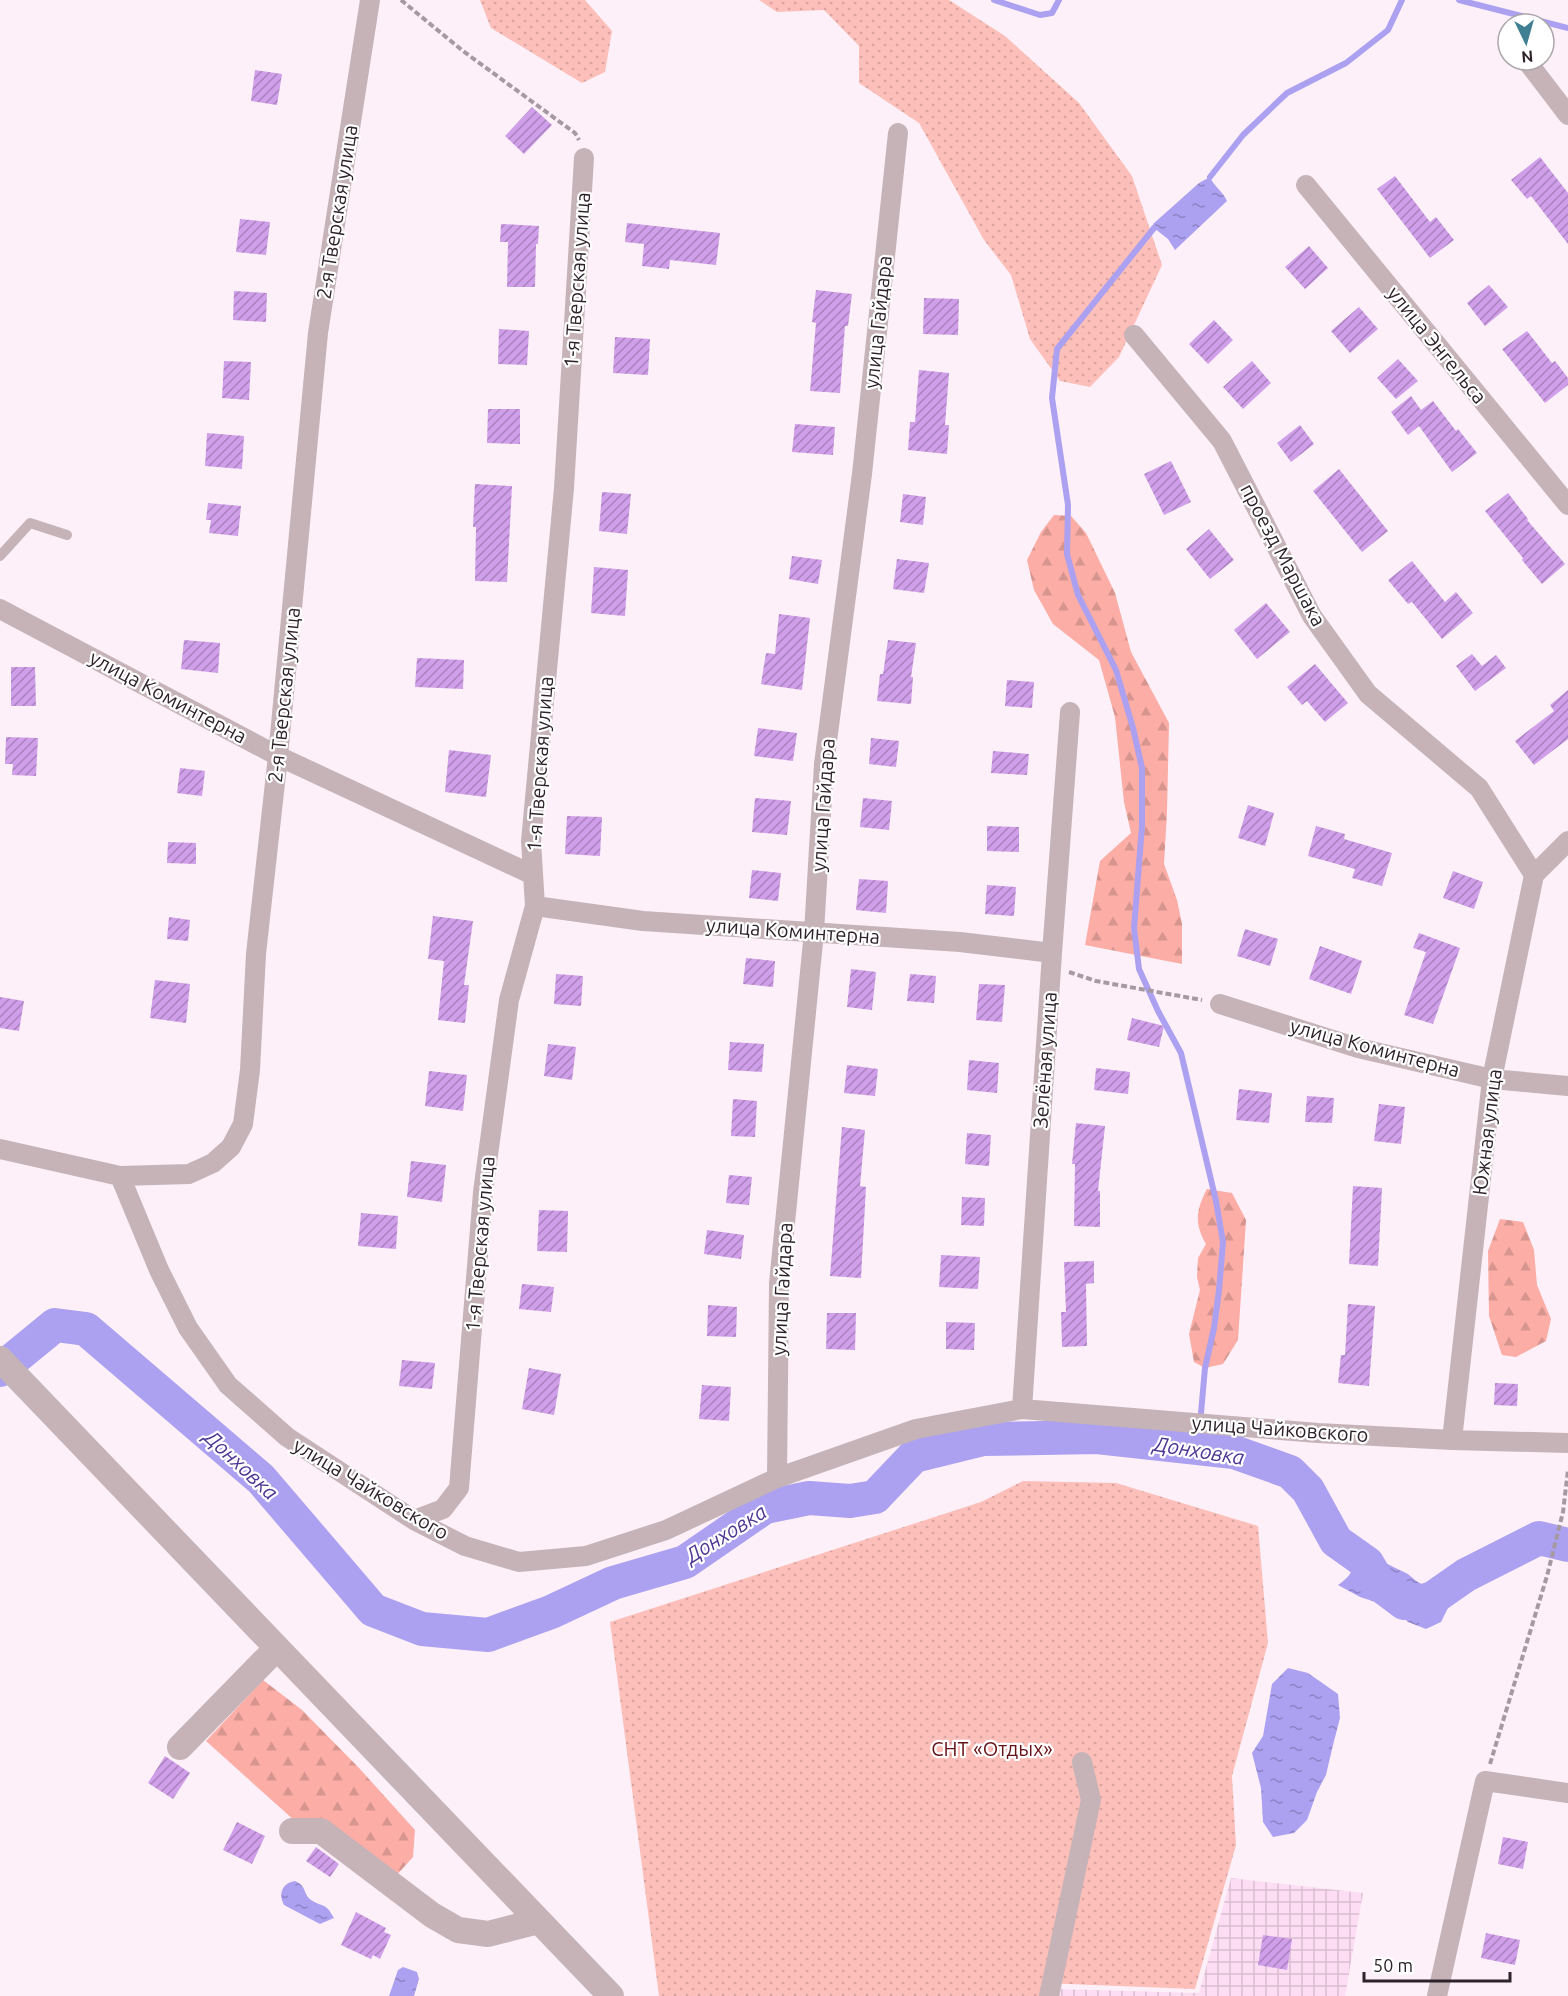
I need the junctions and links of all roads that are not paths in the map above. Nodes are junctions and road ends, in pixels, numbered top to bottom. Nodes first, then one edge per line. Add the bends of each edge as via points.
1 (370, 0) edge
2 (1535, 72) edge
3 (1568, 115) edge
4 (898, 133) dead end
5 (584, 158) road end
6 (1306, 185) dead end
7 (1134, 335) dead end
8 (1568, 506) edge
9 (67, 535) dead end
10 (0, 556) edge
11 (0, 609) edge
12 (1070, 712) dead end
13 (278, 756) junction
14 (1568, 841) edge
15 (533, 875) junction
16 (1534, 875) junction
17 (535, 906) junction
18 (814, 932) junction
19 (1051, 959) junction
20 (1220, 1004) road end
21 (1492, 1079) junction
22 (1568, 1086) edge
23 (0, 1149) edge
24 (120, 1176) junction
25 (0, 1359) edge
26 (1022, 1409) junction
27 (1452, 1440) junction
28 (1568, 1443) edge
29 (777, 1479) junction
30 (414, 1520) junction
31 (277, 1648) junction
32 (180, 1747) dead end
33 (1082, 1762) dead end
34 (1568, 1793) edge
35 (292, 1831) dead end
36 (539, 1921) junction
37 (611, 1996) edge
38 (1049, 1996) edge
39 (1437, 1996) edge

1 - 13 street, 2-я Тверская улица via 318,333
2 - 3 street
4 - 18 street, улица Гайдара via 862,474 824,764
5 - 15 street, 1-я Тверская улица via 564,488 531,841
6 - 8 street, улица Энгельса
7 - 16 street, проезд Маршака via 1222,441 1312,616 1368,694 1479,788
9 - 10 lane via 30,524
11 - 13 street, улица Коминтерна
12 - 19 street, Зелёная улица
13 - 15 street, улица Коминтерна
13 - 24 street, 2-я Тверская улица via 256,954 243,1124 231,1147 213,1164 189,1174
14 - 16 street
15 - 17 street, 1-я Тверская улица
16 - 21 street, Южная улица
17 - 18 street, улица Коминтерна via 643,921
17 - 30 street, 1-я Тверская улица via 508,1000 482,1204 459,1488 443,1509
18 - 19 street, улица Коминтерна via 960,942
18 - 29 street, улица Гайдара via 779,1283
19 - 26 street, Зелёная улица
20 - 21 street, улица Коминтерна via 1358,1048
21 - 22 street, улица Коминтерна
21 - 27 street, Южная улица
23 - 24 street, 2-я Тверская улица
24 - 30 street, улица Чайковского via 188,1328 228,1385 287,1437
25 - 31 street
26 - 27 street, улица Чайковского
26 - 29 street, улица Чайковского via 916,1429
27 - 28 street, улица Чайковского
29 - 30 street, улица Чайковского via 666,1530 586,1556 519,1562 465,1546
31 - 32 street
31 - 36 street
33 - 38 street via 1091,1800
34 - 39 street via 1485,1782
35 - 36 street via 321,1831 432,1916 458,1930 488,1934
36 - 37 street

